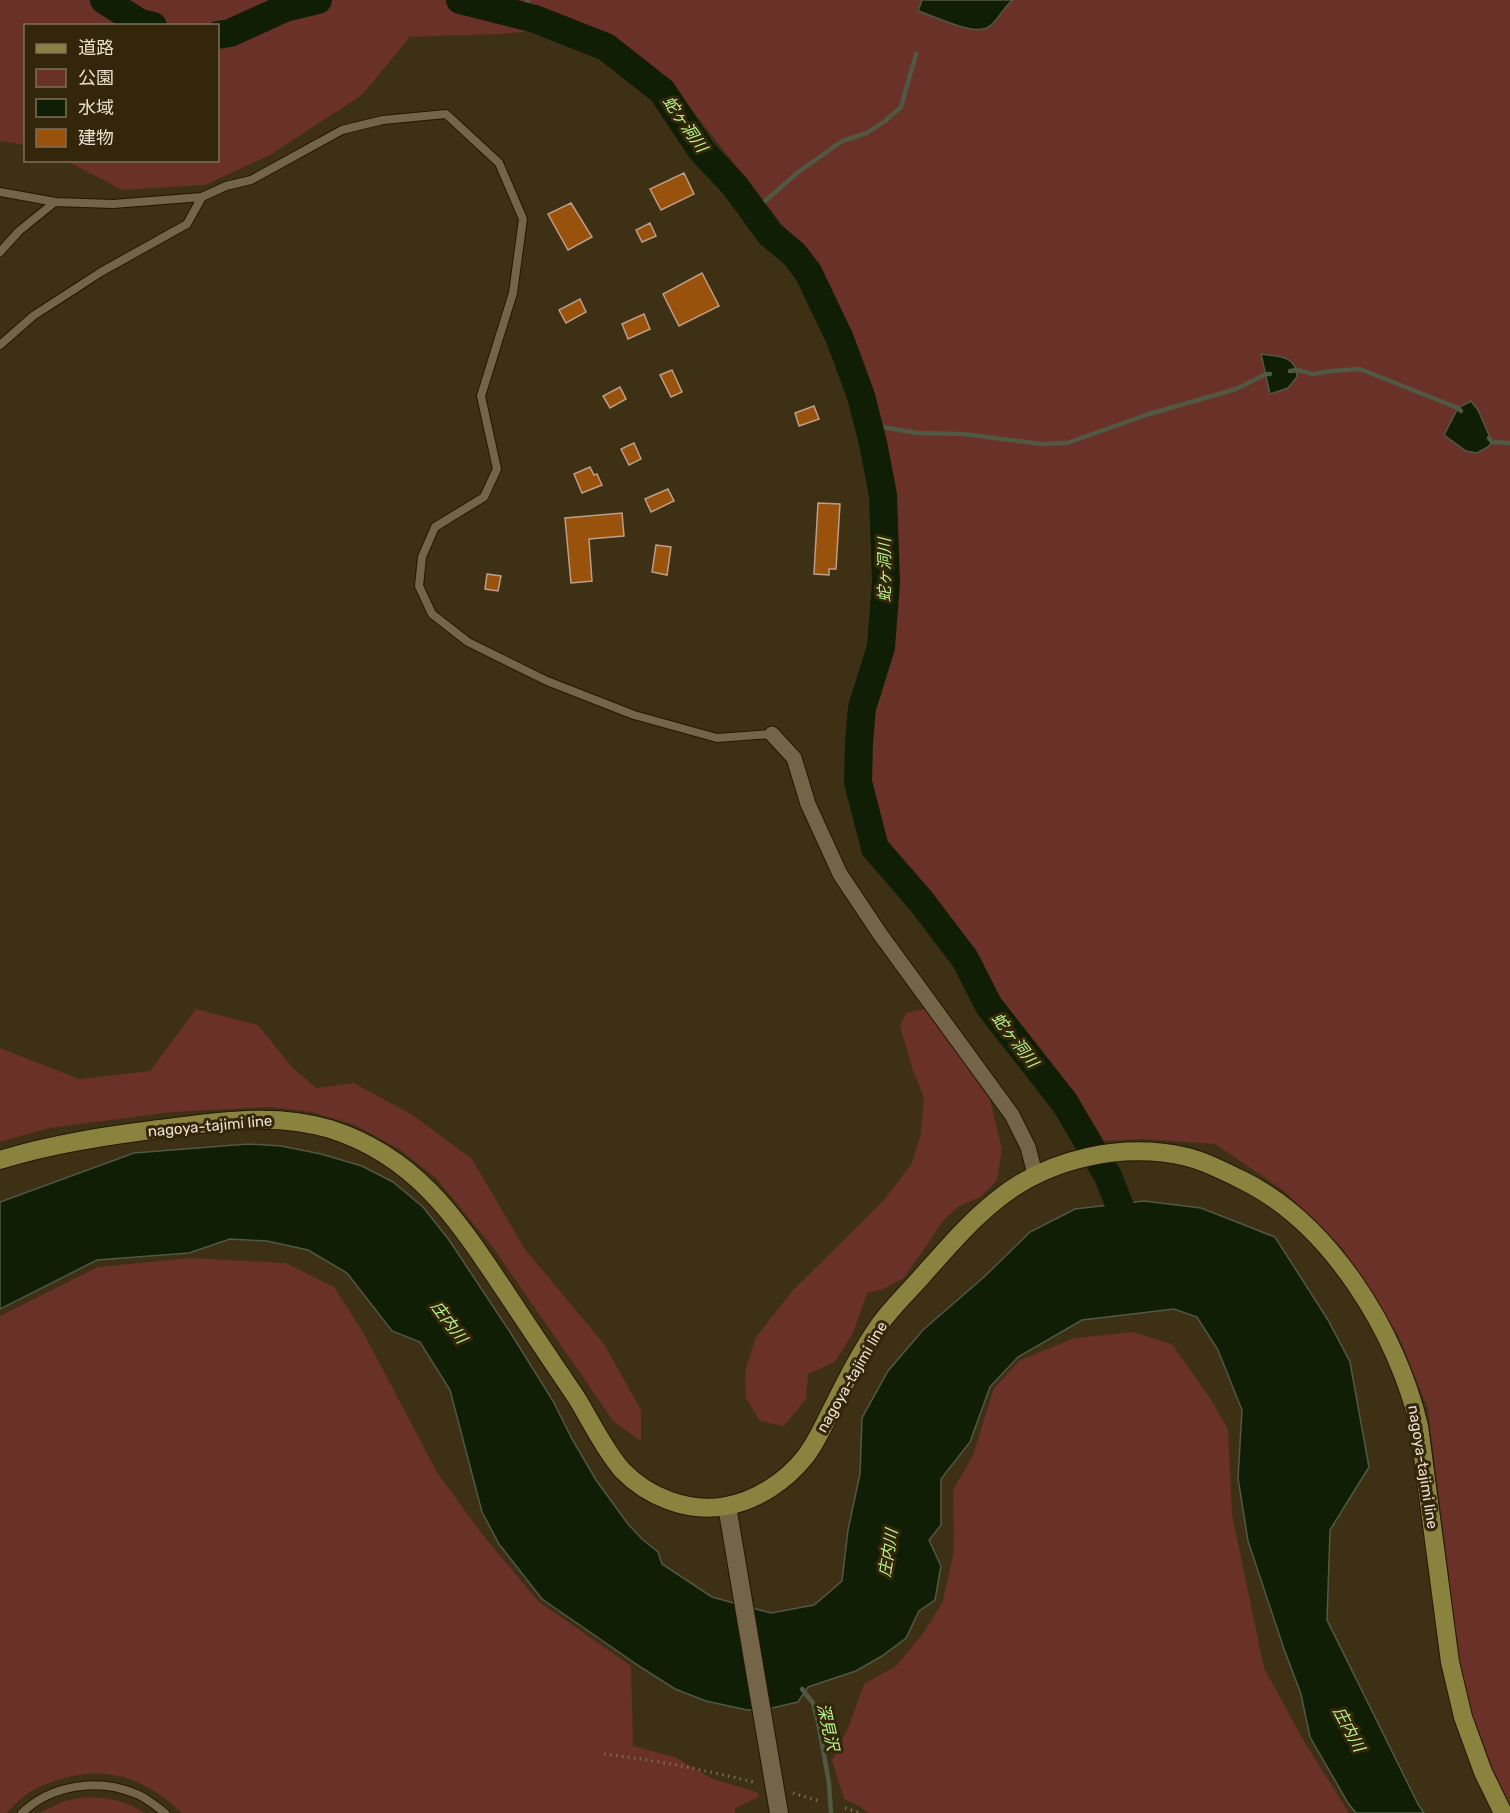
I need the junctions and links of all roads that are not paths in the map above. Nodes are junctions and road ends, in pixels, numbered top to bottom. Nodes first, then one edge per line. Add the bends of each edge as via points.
1 (0, 192) edge
2 (202, 197) junction
3 (55, 202) junction
4 (0, 252) edge
5 (0, 345) edge
6 (772, 734) joint
7 (0, 1160) edge
8 (1035, 1174) junction
9 (727, 1506) junction
10 (22, 1813) edge
11 (165, 1813) edge
12 (779, 1813) edge
13 (1503, 1813) edge

1 - 3 lane
2 - 3 lane via 113,204
2 - 5 lane via 187,224 33,316
2 - 6 lane via 251,180 342,130 383,120 446,114 499,163 523,219 513,293 481,396 497,469 484,497 435,527 422,557 419,586 432,615 468,642 547,681 634,715 717,738
3 - 4 lane
6 - 8 street via 794,758 808,804 840,874 1012,1115 1028,1147
7 - 9 main road, nagoya-tajimi line via 135,1132 255,1119 293,1121 329,1129 364,1143 395,1160 418,1179 466,1233 624,1472 643,1488 675,1503 709,1508
8 - 9 main road, nagoya-tajimi line via 963,1229 880,1324 808,1454 794,1470 766,1491
8 - 13 main road, nagoya-tajimi line via 1083,1158 1120,1153 1156,1151 1191,1158 1261,1189 1328,1248 1359,1290 1387,1337 1412,1394 1450,1662 1467,1728
9 - 12 street via 766,1782
10 - 11 lane via 45,1796 98,1785 137,1793

